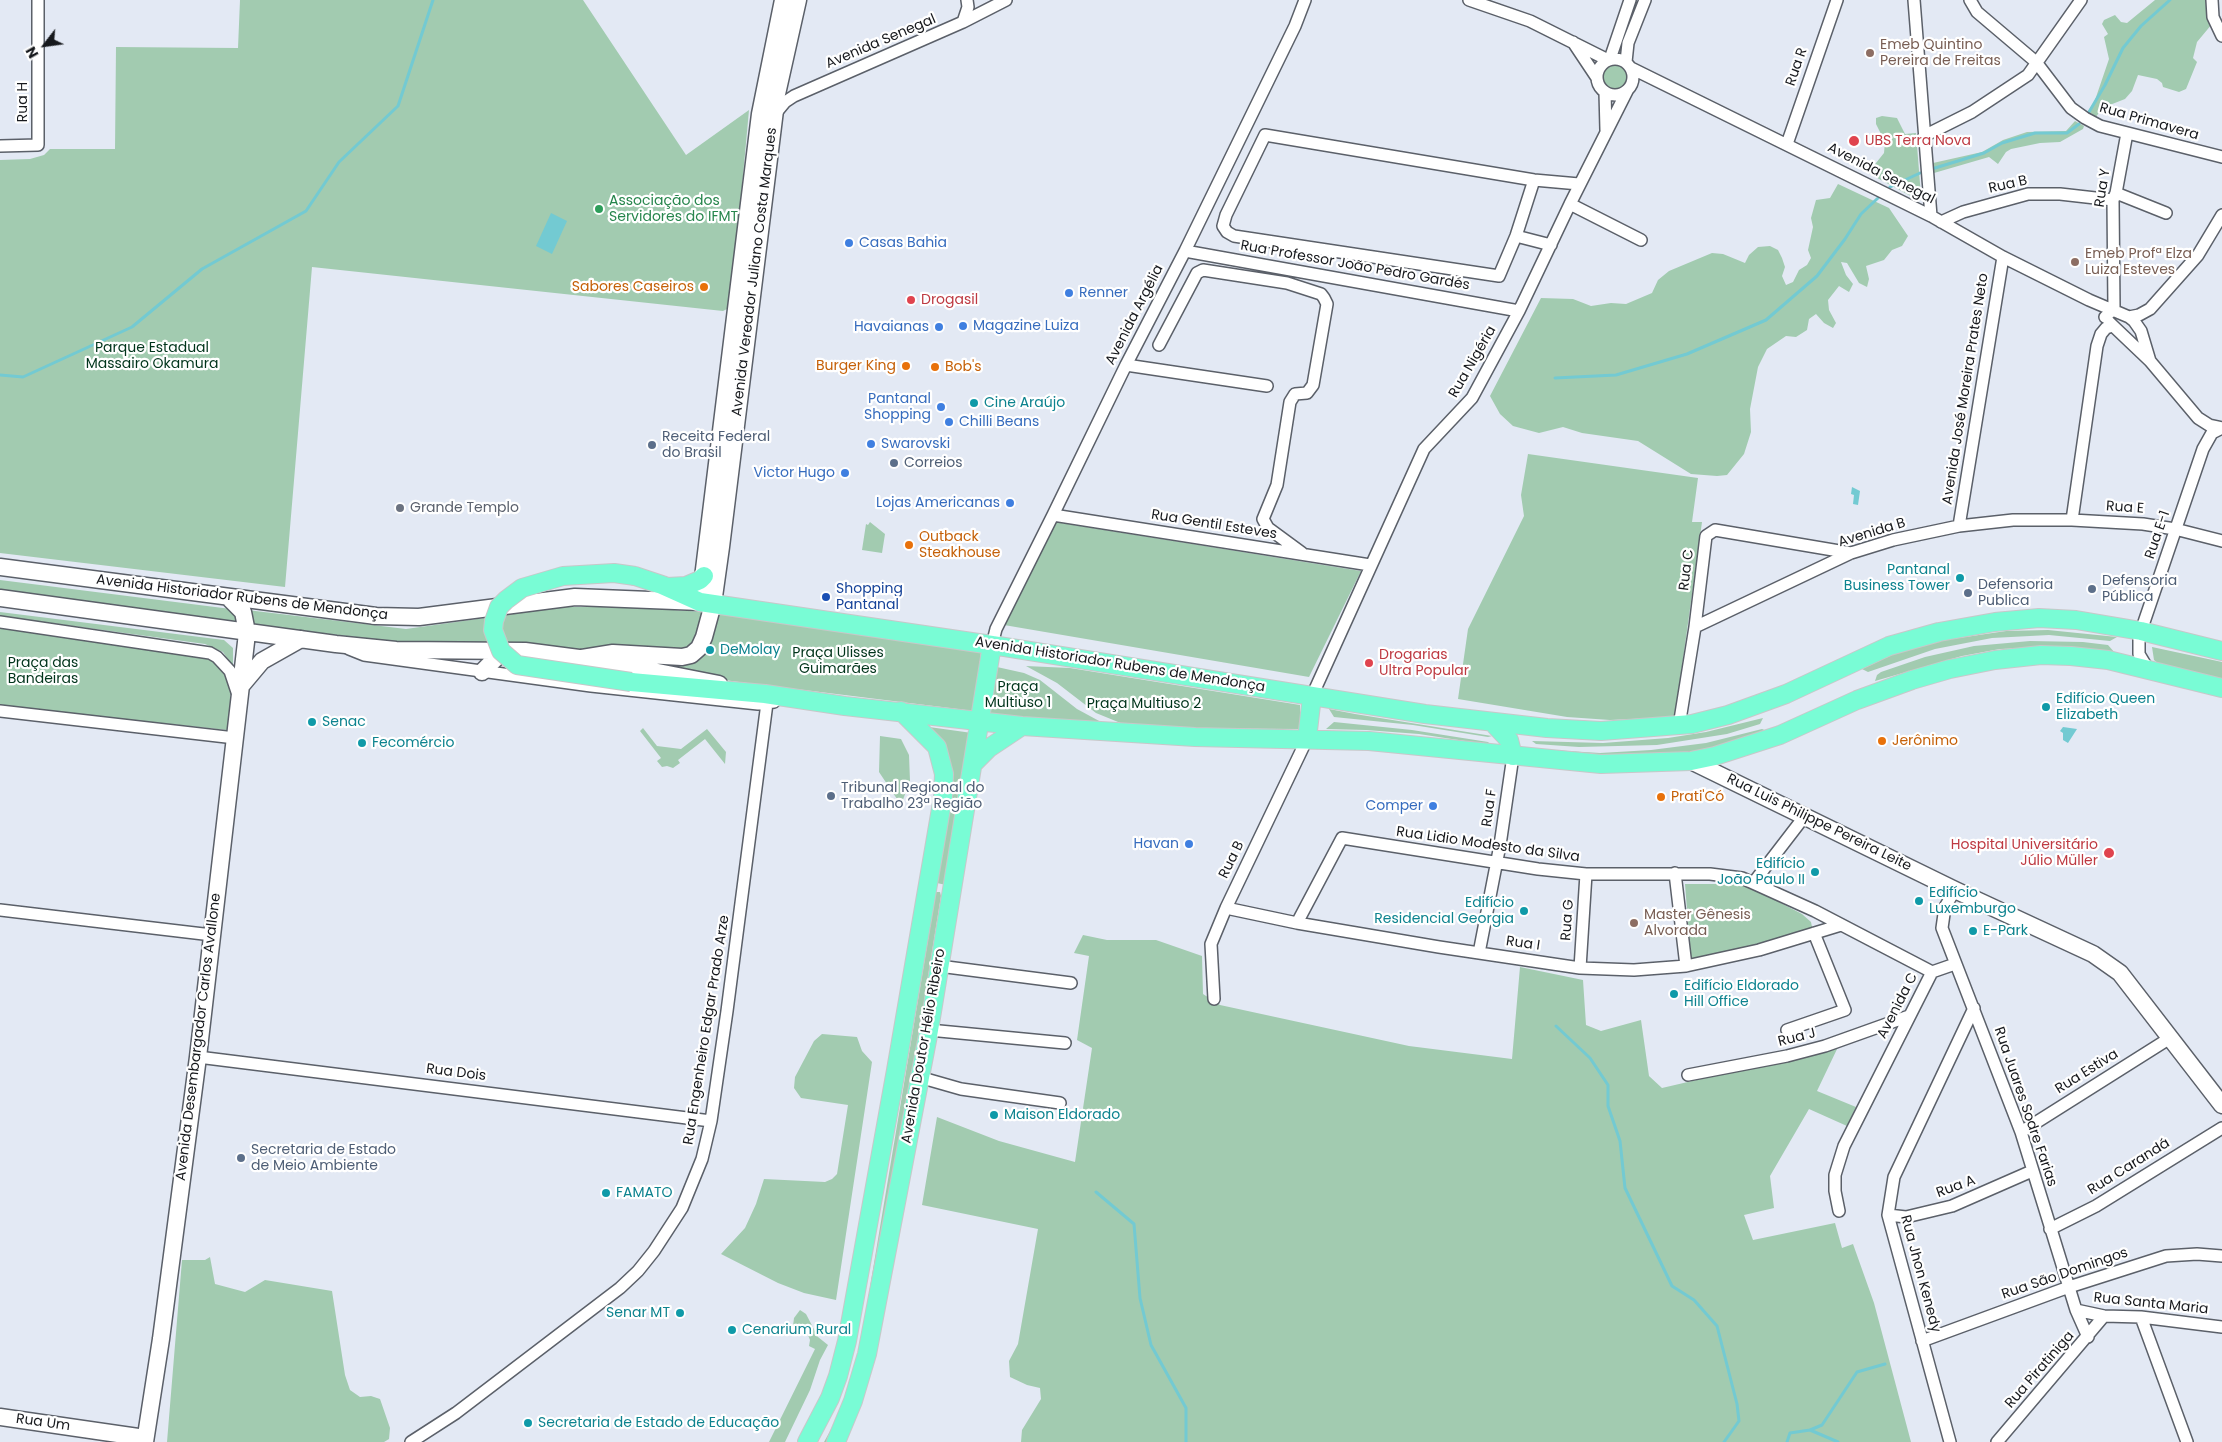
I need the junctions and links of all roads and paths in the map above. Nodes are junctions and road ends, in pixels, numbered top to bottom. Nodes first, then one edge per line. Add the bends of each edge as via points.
1 (38, 0) edge
2 (783, 0) edge
3 (798, 0) edge
4 (968, 0) edge
5 (1006, 0) edge
6 (1305, 0) edge
7 (1469, 0) edge
8 (1630, 0) edge
9 (1645, 0) edge
10 (1836, 0) edge
11 (1914, 0) edge
12 (1970, 0) edge
13 (2212, 0) edge
14 (2080, 1) edge
15 (990, 8) junction
16 (963, 22) junction
17 (2222, 36) edge
18 (1572, 41) junction
19 (1609, 60) junction
20 (2036, 62) junction
21 (1629, 65) junction
22 (1597, 78) junction
23 (1656, 79) junction
24 (1629, 88) junction
25 (779, 92) junction
26 (1605, 92) junction
27 (1606, 132) junction
28 (2127, 133) junction
29 (1924, 136) junction
30 (1787, 144) junction
31 (0, 146) edge
32 (2222, 157) edge
33 (1534, 180) junction
34 (1579, 184) junction
35 (2115, 197) junction
36 (1570, 204) junction
37 (2166, 212) dead end
38 (2222, 215) edge
39 (1936, 219) junction
40 (1516, 236) junction
41 (1641, 240) dead end
42 (1551, 245) junction
43 (1185, 251) junction
44 (2003, 257) junction
45 (2150, 309) junction
46 (1519, 311) junction
47 (2129, 317) junction
48 (2110, 318) junction
49 (2141, 331) junction
50 (2128, 338) junction
51 (1159, 345) dead end
52 (2150, 361) junction
53 (1126, 365) junction
54 (1267, 386) dead end
55 (2198, 418) junction
56 (2222, 428) edge
57 (2203, 449) junction
58 (1053, 516) junction
59 (2072, 520) junction
60 (1959, 526) junction
61 (2175, 529) junction
62 (2222, 540) edge
63 (1302, 553) junction
64 (1851, 553) junction
65 (1370, 565) junction
66 (0, 567) edge
67 (704, 576) junction
68 (667, 587) junction
69 (0, 598) edge
70 (229, 598) junction
71 (707, 603) junction
72 (0, 622) edge
73 (1695, 627) junction
74 (2141, 631) junction
75 (247, 632) junction
76 (302, 639) junction
77 (336, 644) junction
78 (992, 644) junction
79 (504, 650) junction
80 (2222, 651) edge
81 (582, 658) junction
82 (2148, 669) junction
83 (482, 672) junction
84 (631, 682) junction
85 (2222, 688) edge
86 (240, 692) junction
87 (1312, 696) junction
88 (766, 699) junction
89 (730, 702) junction
90 (0, 711) edge
91 (901, 711) junction
92 (980, 721) junction
93 (1493, 723) junction
94 (1022, 726) junction
95 (1679, 726) junction
96 (234, 738) junction
97 (1307, 739) junction
98 (1513, 756) junction
99 (1691, 761) junction
100 (973, 764) junction
101 (1804, 817) junction
102 (1497, 862) junction
103 (1675, 873) junction
104 (1586, 874) junction
105 (1754, 882) junction
106 (928, 885) junction
107 (953, 887) junction
108 (1955, 890) junction
109 (1226, 908) junction
110 (0, 910) edge
111 (1815, 911) junction
112 (1298, 923) junction
113 (1841, 925) junction
114 (1815, 932) junction
115 (212, 935) junction
116 (1479, 953) junction
117 (1955, 964) junction
118 (1686, 966) junction
119 (1580, 968) junction
120 (938, 969) junction
121 (1932, 972) junction
122 (1071, 983) dead end
123 (1025, 984) dead end
124 (1214, 999) dead end
125 (1974, 1008) junction
126 (1909, 1016) junction
127 (929, 1030) junction
128 (1787, 1030) dead end
129 (2170, 1038) junction
130 (1065, 1043) dead end
131 (198, 1057) junction
132 (1688, 1075) dead end
133 (919, 1078) junction
134 (1060, 1103) dead end
135 (2222, 1105) edge
136 (711, 1121) junction
137 (2222, 1128) edge
138 (2021, 1132) junction
139 (2032, 1172) junction
140 (1839, 1211) dead end
141 (1888, 1215) junction
142 (2050, 1228) junction
143 (2222, 1256) edge
144 (2069, 1287) junction
145 (2076, 1310) junction
146 (2104, 1316) junction
147 (2141, 1317) junction
148 (2222, 1327) edge
149 (2088, 1336) junction
150 (1922, 1341) junction
151 (0, 1417) edge
152 (145, 1440) edge
153 (411, 1442) edge
154 (807, 1442) edge
155 (836, 1442) edge
156 (1950, 1442) edge
157 (1997, 1442) edge
158 (2187, 1442) edge

1 - 31 street, Rua H via 38,144
2 - 25 main road, Avenida Vereador Juliano Costa Marques
3 - 25 main road, Avenida Vereador Juliano Costa Marques
4 - 15 street
4 - 16 street
5 - 15 street, Avenida Senegal
6 - 43 street, Avenida Argélia
7 - 18 street via 1530,21
8 - 19 street
9 - 21 street via 1628,43
10 - 30 street, Rua R
11 - 29 street
12 - 20 street, Rua Primavera via 1977,12
13 - 17 street via 2213,17
14 - 20 street
15 - 16 street, Avenida Senegal
16 - 25 street, Avenida Senegal
18 - 19 street
18 - 22 street
19 - 21 street via 1620,59
19 - 22 street via 1602,64
20 - 28 street, Rua Primavera via 2071,108 2100,126
20 - 29 street via 2028,75 1999,96
21 - 23 street, Avenida Senegal
21 - 24 street, Rua Nigéria via 1633,80
22 - 26 street
23 - 24 street
23 - 30 street, Avenida Senegal
24 - 26 street via 1620,94
24 - 27 street, Rua Nigéria
25 - 67 main road, Avenida Vereador Juliano Costa Marques
25 - 71 main road, Avenida Vereador Juliano Costa Marques
26 - 27 street
27 - 34 street, Rua Nigéria
28 - 32 street, Rua Primavera
28 - 35 street, Rua Y
29 - 39 street
30 - 39 street, Avenida Senegal
33 - 34 street
33 - 40 street
33 - 40 street via 1265,135 1223,226 1234,236 1499,276
34 - 36 street, Rua Nigéria
35 - 37 street, Rua B
35 - 39 street, Rua B via 2028,194
35 - 48 street, Rua Y
36 - 41 street
36 - 42 street, Rua Nigéria
38 - 45 street via 2198,255
39 - 44 street, Avenida Senegal
40 - 42 street
42 - 46 street, Rua Nigéria
43 - 46 street, Rua Professor João Pedro Gardés
43 - 53 street, Avenida Argélia
44 - 48 street, Avenida Senegal via 2089,300
44 - 60 street, Avenida José Moreira Prates Neto
45 - 47 street
45 - 49 street
46 - 65 street, Rua Nigéria via 1467,405 1424,449
47 - 48 street, Avenida Senegal
47 - 49 street, Avenida Senegal
48 - 50 street, Avenida Senegal
48 - 59 street via 2097,346
49 - 50 street
49 - 52 street, Avenida Senegal
50 - 52 street, Avenida Senegal
51 - 63 street via 1197,273 1203,270 1286,283 1321,294 1324,298 1327,304 1313,385 1307,393 1295,394 1290,402 1276,485 1263,519 1268,528
52 - 55 street, Avenida Senegal
53 - 54 street
53 - 58 street, Avenida Argélia
55 - 56 street, Avenida Senegal
55 - 57 street, Rua E-1
56 - 57 street, Rua E-1 via 2214,431
57 - 61 street, Rua E-1
58 - 63 street, Rua Gentil Esteves
58 - 78 street, Avenida Argélia via 996,629
59 - 60 street, Avenida B via 2013,520
59 - 61 street, Rua E
60 - 64 street, Avenida B via 1892,540
61 - 62 street, Rua E
61 - 74 street, Rua E-1
63 - 65 street, Rua Gentil Esteves
64 - 73 street, Avenida B
64 - 73 street, Rua C via 1715,530 1710,532 1706,536
65 - 87 street, Rua Nigéria
66 - 70 main road, Avenida Historiador Rubens de Mendonça
67 - 68 main road via 686,586
67 - 71 main road, Avenida Vereador Juliano Costa Marques
68 - 71 main road
68 - 84 main road, bridge via 614,573 563,576 522,588 499,607 493,630 500,651 517,666
69 - 75 main road
70 - 71 main road, Avenida Historiador Rubens de Mendonça via 376,616 419,617 575,597
70 - 75 main road via 243,612
71 - 78 main road, Avenida Historiador Rubens de Mendonça
71 - 81 main road via 702,643 691,654 674,657 613,653
72 - 86 street via 210,652 230,671
73 - 95 street, Rua C
74 - 80 main road, Avenida Historiador Rubens de Mendonça
74 - 82 street, Rua E-1 via 2139,654
74 - 95 main road, Avenida Historiador Rubens de Mendonça via 2086,621 2039,618 1939,632 1875,652 1754,706
75 - 76 main road
75 - 86 main road, Avenida Desembargador Carlos Avallone
76 - 77 main road
76 - 86 main road via 262,661
77 - 79 main road via 396,650
77 - 83 street via 364,655
78 - 87 main road, Avenida Historiador Rubens de Mendonça
78 - 92 main road, Avenida Doutor Hélio Ribeiro
79 - 81 main road
79 - 83 main road
81 - 88 main road via 652,669
82 - 85 main road
82 - 99 main road via 2108,660 2041,655 1974,663 1889,688 1754,745
83 - 89 street
84 - 88 main road
84 - 89 main road
86 - 96 main road, Avenida Desembargador Carlos Avallone
87 - 93 main road, Avenida Historiador Rubens de Mendonça
87 - 97 main road
88 - 89 street
88 - 91 main road
88 - 136 street, Rua Engenheiro Edgar Prado Arze
90 - 96 street
91 - 92 main road
91 - 106 main road, Avenida Doutor Hélio Ribeiro via 937,747 944,774
92 - 94 main road
92 - 100 main road, Avenida Doutor Hélio Ribeiro
93 - 95 main road, Avenida Historiador Rubens de Mendonça via 1601,731
93 - 98 main road via 1509,740
94 - 97 main road via 1195,737
94 - 100 main road via 989,748
96 - 115 main road, Avenida Desembargador Carlos Avallone
97 - 98 main road via 1421,745
97 - 109 street, Rua B
98 - 99 main road via 1601,764
98 - 102 street, Rua F
99 - 101 main road, Rua Luis Philippe Pereira Leite
100 - 107 main road, Avenida Doutor Hélio Ribeiro
101 - 105 street
101 - 108 main road, Rua Luis Philippe Pereira Leite
102 - 104 street, Rua Lidio Modesto da Silva
102 - 112 street, Rua Lidio Modesto da Silva via 1342,838
102 - 116 street, Rua F
103 - 104 street, Rua Lidio Modesto da Silva
103 - 105 street, Rua Lidio Modesto da Silva via 1710,874
103 - 118 street
104 - 119 street, Rua G
105 - 111 street, Avenida C
106 - 107 main road
106 - 154 main road, Avenida Doutor Hélio Ribeiro via 847,1341 830,1398
107 - 120 main road, Avenida Doutor Hélio Ribeiro
108 - 117 street, Rua Juares Sodre Farias via 1944,907 1942,928
108 - 129 main road, Rua Luis Philippe Pereira Leite via 2092,954 2120,973
109 - 112 street, Rua I
109 - 124 street, Rua B via 1211,944
110 - 115 street
111 - 113 street, Avenida C
111 - 114 street
112 - 116 street, Rua I
113 - 114 street, Rua I
113 - 121 street, Avenida C
114 - 118 street, Rua I via 1759,950
114 - 128 street via 1845,1010
115 - 131 main road, Avenida Desembargador Carlos Avallone
116 - 119 street, Rua I
117 - 121 street
117 - 125 street, Rua Juares Sodre Farias
118 - 119 street, Rua I via 1634,970
120 - 122 street
120 - 123 street
120 - 127 main road, Avenida Doutor Hélio Ribeiro
121 - 126 street, Avenida C
125 - 138 street, Rua Juares Sodre Farias
125 - 141 street, Rua Jhon Kenedy via 1894,1178
126 - 132 street, Rua J via 1826,1046
126 - 140 street, Avenida C via 1844,1146 1835,1175
127 - 130 street
127 - 133 main road, Avenida Doutor Hélio Ribeiro
129 - 135 main road, Rua Luis Philippe Pereira Leite
129 - 138 street, Rua Estiva
131 - 136 street, Rua Dois
131 - 152 main road, Avenida Desembargador Carlos Avallone via 162,1339
133 - 134 street via 961,1089
133 - 155 main road, Avenida Doutor Hélio Ribeiro via 866,1354 854,1401
136 - 153 street, Rua Engenheiro Edgar Prado Arze via 702,1159 682,1208 671,1228 638,1270 591,1310
137 - 142 street, Rua Carandá via 2096,1206
138 - 139 street, Rua Juares Sodre Farias
139 - 141 street, Rua A via 1952,1206 1906,1217
139 - 142 street, Rua Juares Sodre Farias
141 - 150 street, Rua Jhon Kenedy
142 - 144 street, Rua Juares Sodre Farias
143 - 144 street, Rua São Domingos via 2166,1256
144 - 145 street, Rua Juares Sodre Farias
144 - 150 street, Rua São Domingos
145 - 146 street, Rua Santa Maria
145 - 149 street, Rua Juares Sodre Farias
146 - 147 street, Rua Santa Maria
146 - 149 street, Rua Piratiniga
147 - 148 street, Rua Santa Maria
147 - 158 street
149 - 157 street, Rua Piratiniga
150 - 156 street, Rua Jhon Kenedy
151 - 152 main road, Rua Um

